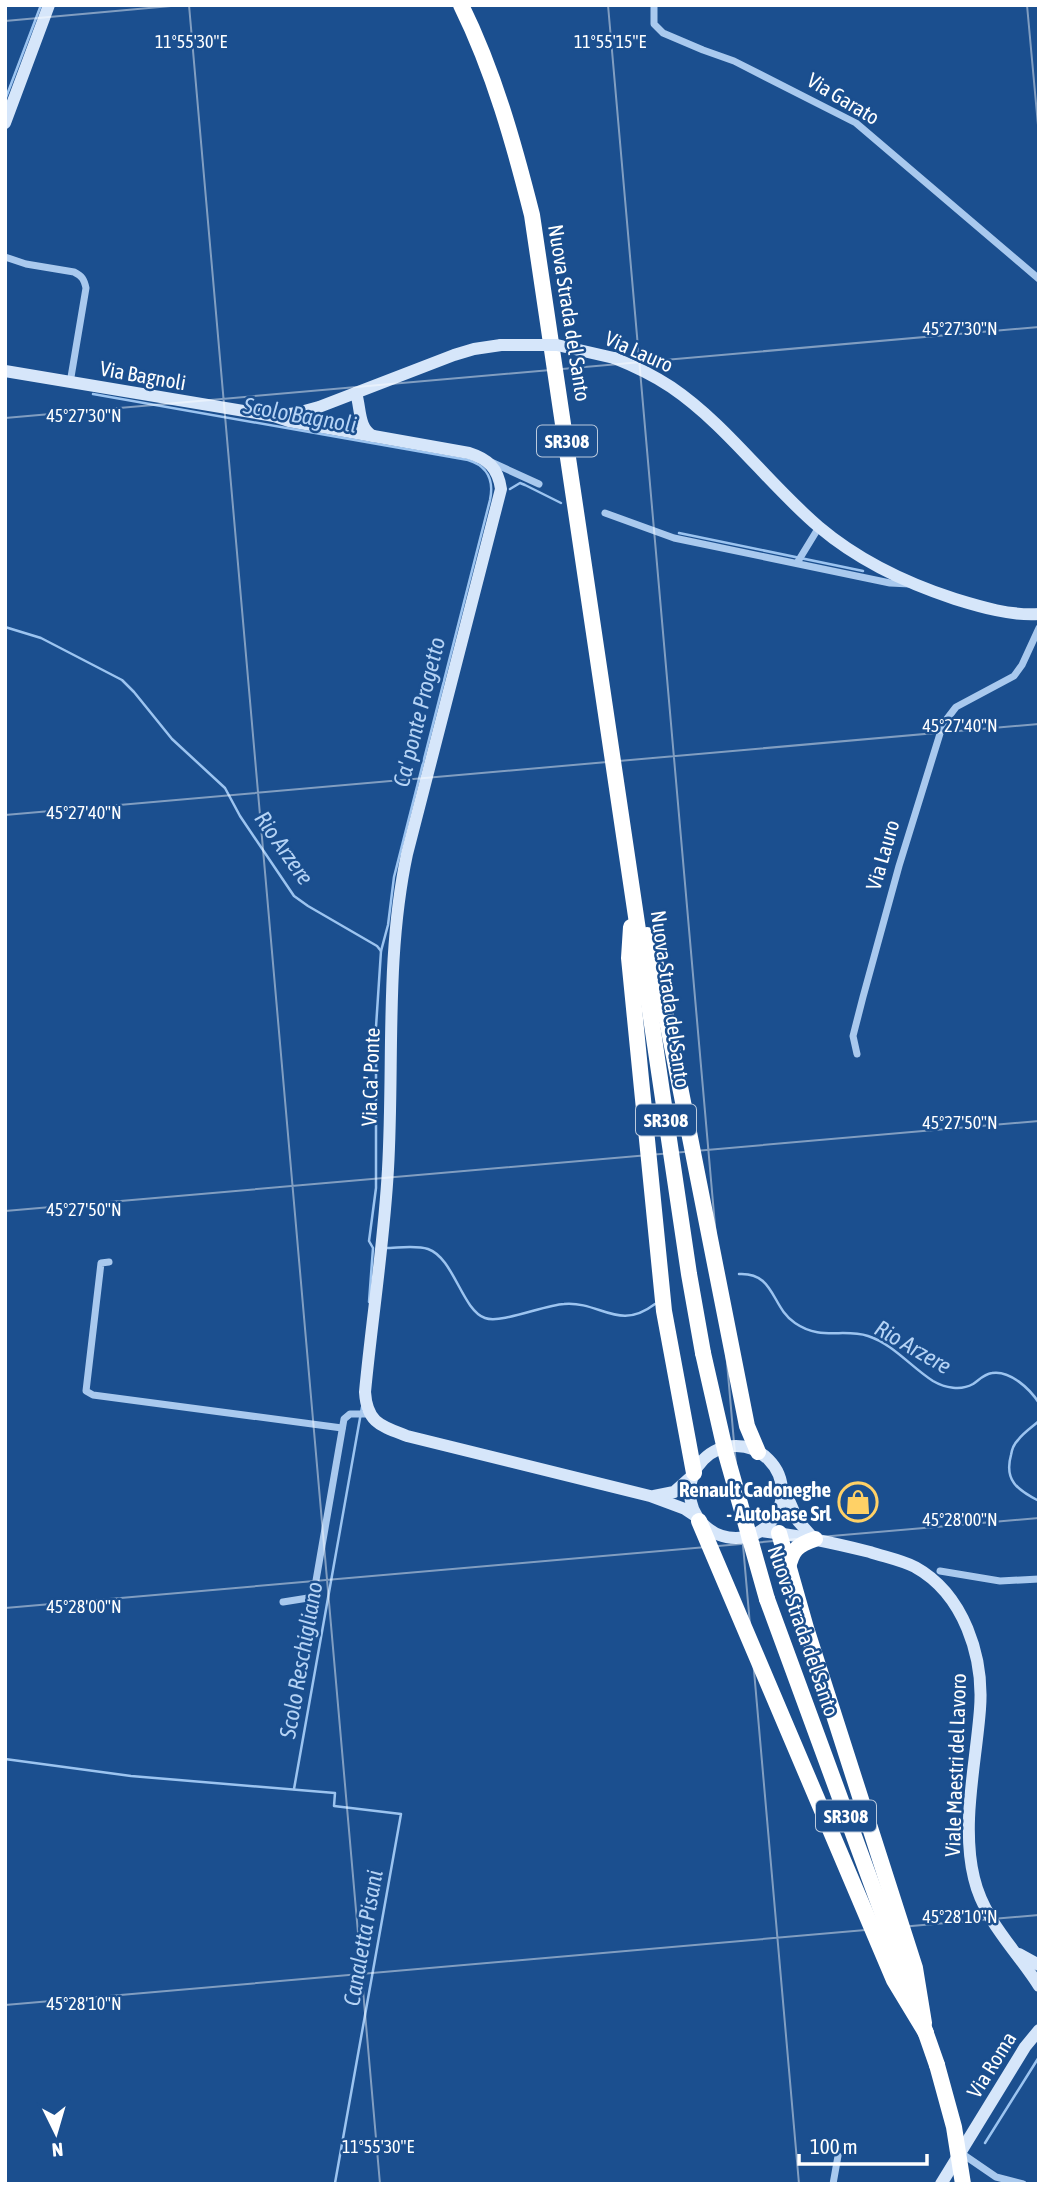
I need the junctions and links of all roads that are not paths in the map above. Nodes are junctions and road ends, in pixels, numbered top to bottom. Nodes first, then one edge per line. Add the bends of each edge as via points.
1 (49, 5) edge
2 (461, 5) edge
3 (654, 5) edge
4 (5, 123) edge
5 (5, 257) edge
6 (1039, 279) edge
7 (5, 371) edge
8 (70, 383) junction
9 (356, 393) junction
10 (274, 416) junction
11 (373, 436) junction
12 (487, 460) junction
13 (520, 475) junction
14 (539, 484) dead end
15 (500, 489) junction
16 (605, 513) dead end
17 (819, 527) junction
18 (797, 563) junction
19 (911, 584) junction
20 (1039, 614) edge
21 (1039, 628) edge
22 (632, 886) junction
23 (857, 1054) dead end
24 (109, 1262) dead end
25 (369, 1414) junction
26 (342, 1428) junction
27 (758, 1452) junction
28 (693, 1475) junction
29 (782, 1485) junction
30 (650, 1496) junction
31 (777, 1514) junction
32 (698, 1519) junction
33 (761, 1531) junction
34 (779, 1533) junction
35 (815, 1539) junction
36 (788, 1568) junction
37 (940, 1570) dead end
38 (1039, 1579) edge
39 (283, 1602) dead end
40 (1016, 1952) junction
41 (1039, 1965) edge
42 (1039, 1986) edge
43 (1039, 2020) edge
44 (1037, 2031) edge
45 (926, 2033) junction
46 (961, 2153) junction
47 (838, 2156) dead end
48 (833, 2184) edge
49 (941, 2184) edge
50 (963, 2184) edge
51 (1023, 2184) edge

1 - 4 street
2 - 22 highway, Nuova Strada del Santo / SR308 via 496,91 532,215
3 - 6 street, Via Garato via 654,24 663,33 734,61 856,122
5 - 8 street via 74,272 85,281
7 - 8 street, Via Bagnoli
8 - 10 street, Via Bagnoli
9 - 10 street, Via Bagnoli via 307,411
9 - 11 street via 363,427
9 - 17 street, Via Lauro, bridge via 454,355 500,345 557,345 614,358 645,371 692,403
10 - 11 street, Via Bagnoli
11 - 12 street, Via Bagnoli
12 - 13 street, Via Bagnoli
12 - 15 street
13 - 14 street, Via Bagnoli
13 - 15 street
15 - 25 street, Via Ca' Ponte via 398,905 388,1170 365,1392
16 - 18 street, Via Lauro via 674,538
17 - 18 street
17 - 19 street, Via Lauro
18 - 19 street, Via Lauro
19 - 20 street, Via Lauro via 974,604
21 - 23 street, Via Lauro via 1014,676 956,707 943,724 853,1036
22 - 27 highway via 654,955 747,1426
22 - 28 highway via 629,958 664,1311
22 - 45 highway, Nuova Strada del Santo / SR308, bridge via 685,1247 732,1478 767,1599
24 - 26 street via 101,1263 97,1283 86,1391
25 - 26 street via 350,1414
25 - 30 street via 384,1427 407,1436
26 - 39 street via 314,1592 308,1598
27 - 28 street via 727,1447 707,1456
27 - 29 street via 772,1462
28 - 30 street via 674,1492
28 - 32 street via 690,1497
29 - 31 street
29 - 35 street via 798,1521
30 - 32 street
31 - 33 street
31 - 34 street
32 - 33 street via 728,1538
32 - 45 highway via 894,1980
33 - 34 street
34 - 35 street
34 - 36 highway
35 - 36 highway via 796,1547
35 - 40 street, Viale Maestri del Lavoro via 916,1568 945,1594 969,1633 977,1656 980,1691 971,1860 980,1898
36 - 45 highway via 915,1968
37 - 38 street via 1000,1581
40 - 41 street, Viale Maestri del Lavoro
40 - 42 street, Viale Maestri del Lavoro
43 - 44 street, Via Roma
44 - 46 street, Via Roma
45 - 50 highway, Nuova Strada del Santo / SR308, bridge via 954,2127
46 - 49 street, Via Roma
46 - 51 street via 996,2176
47 - 48 street

